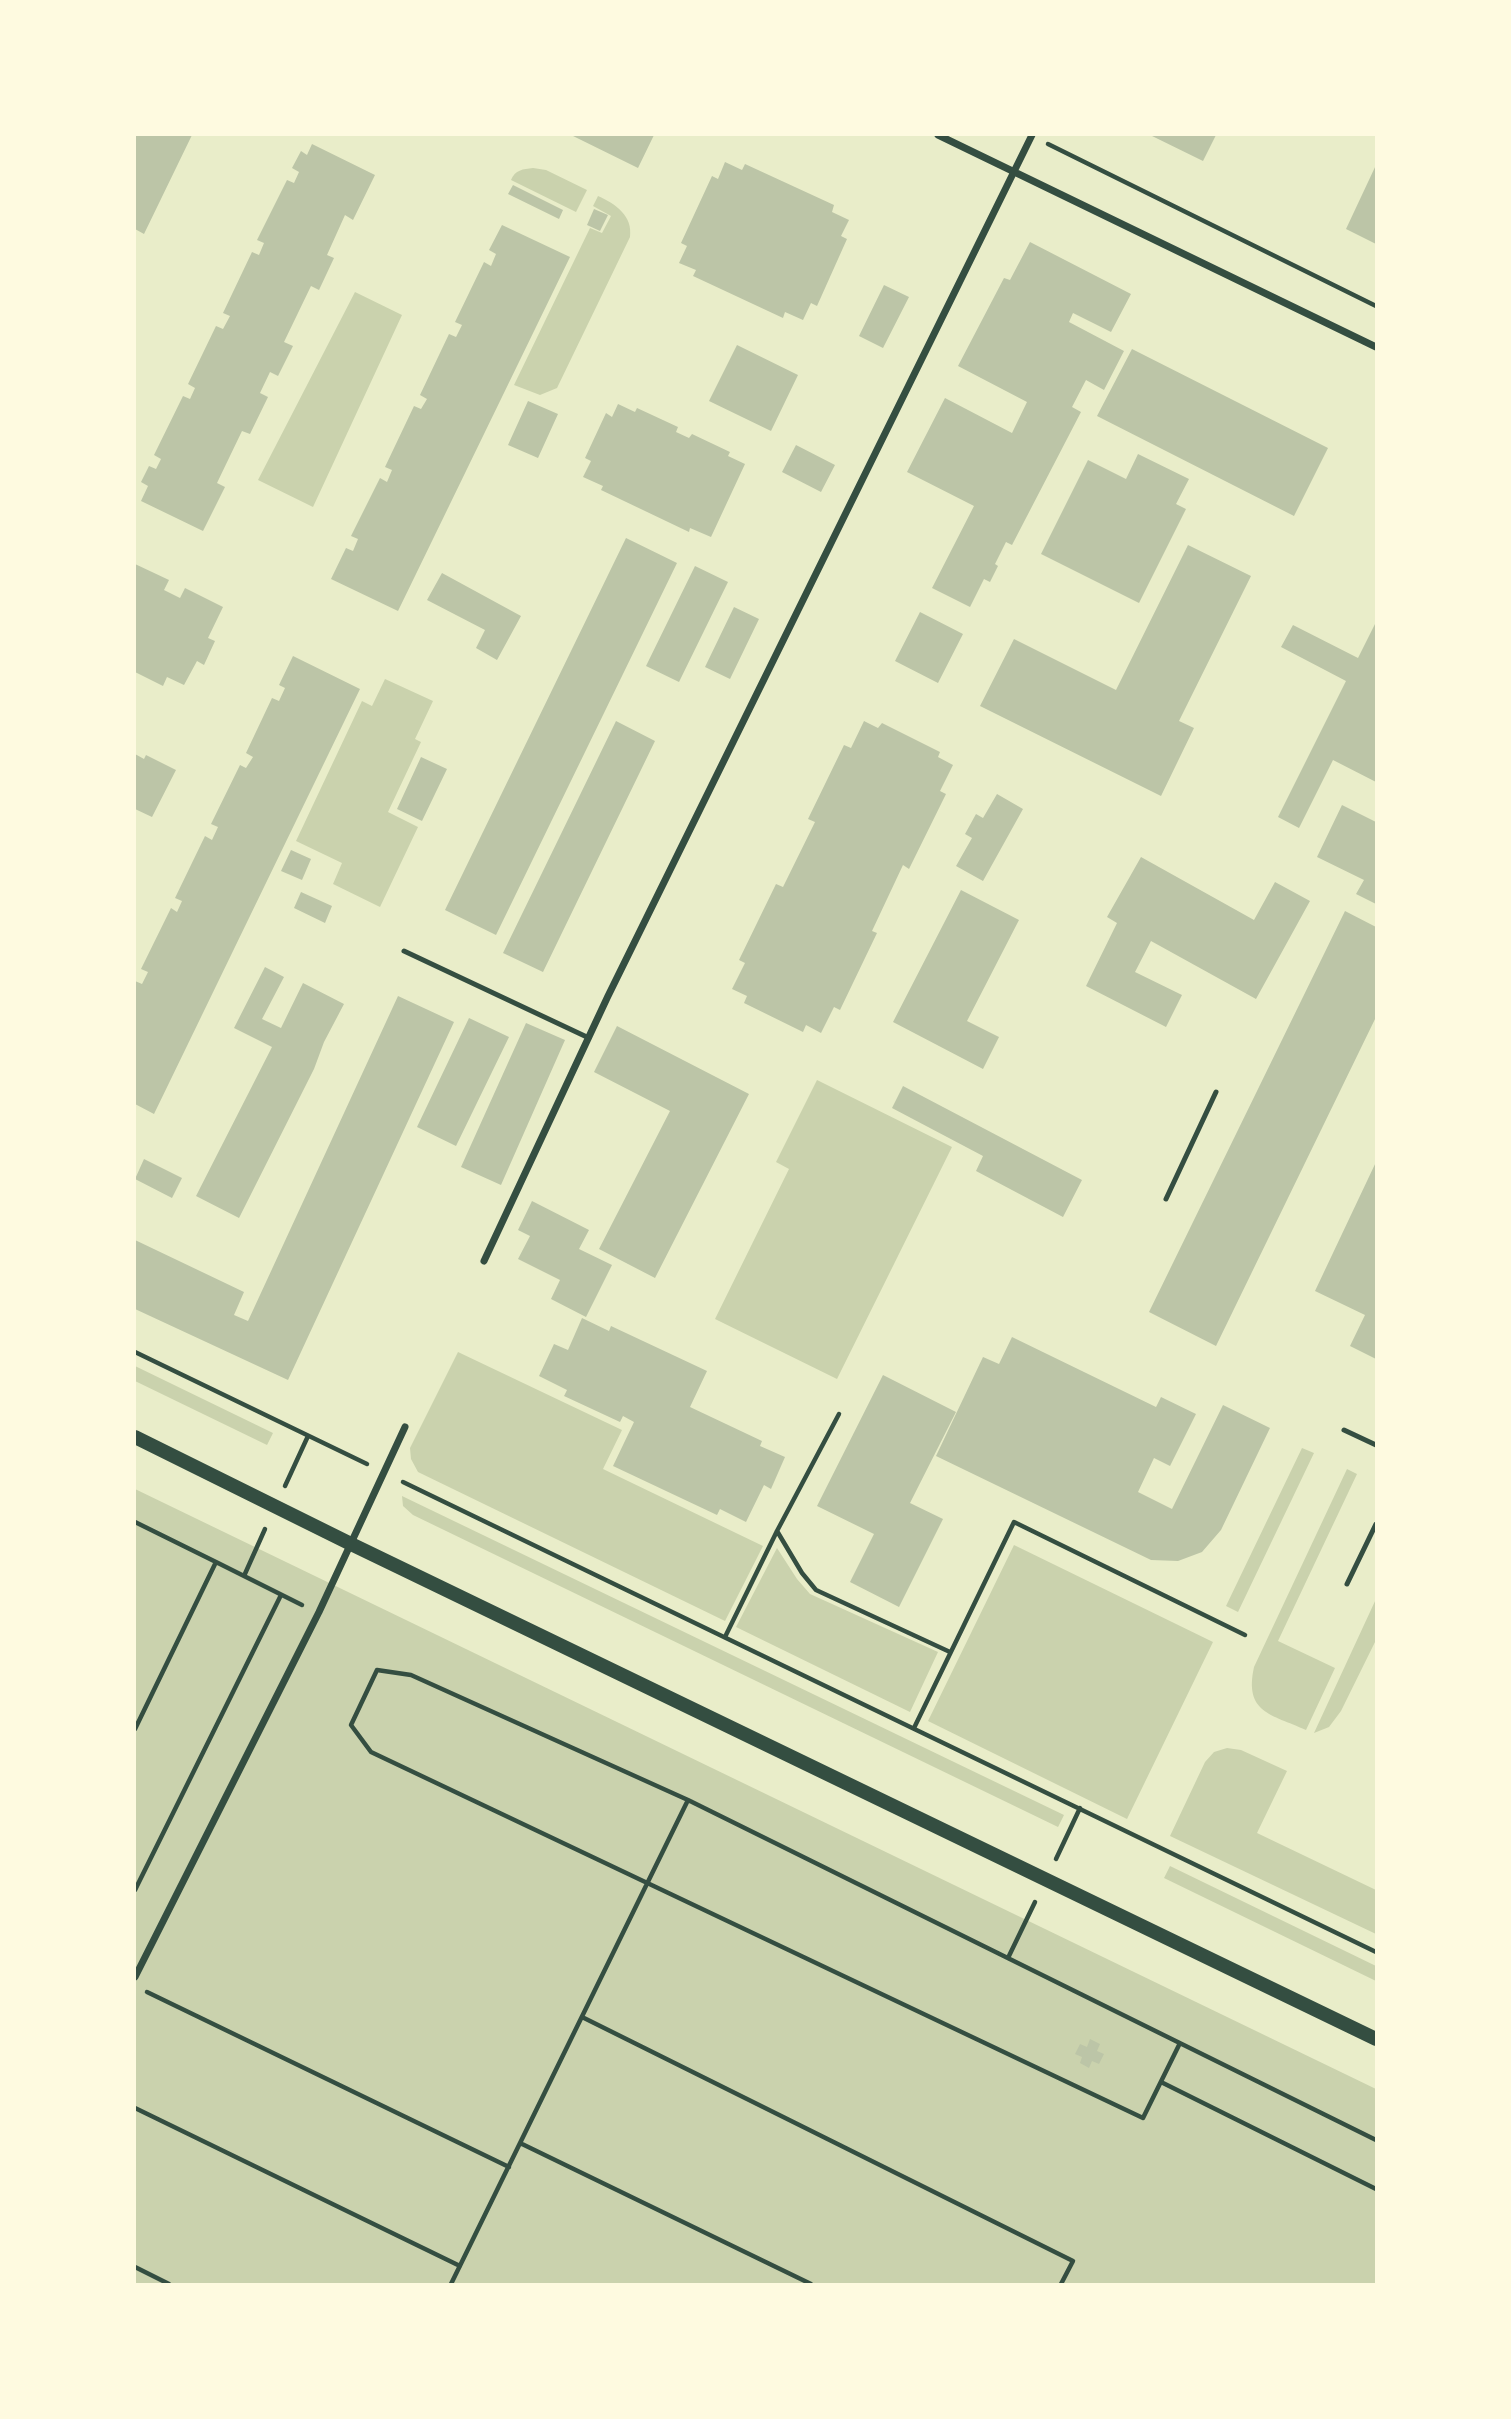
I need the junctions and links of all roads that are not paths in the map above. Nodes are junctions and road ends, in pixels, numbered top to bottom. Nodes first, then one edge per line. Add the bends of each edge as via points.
1 (938, 135) edge
2 (1032, 136) edge
3 (1014, 172) junction
4 (1376, 347) edge
5 (404, 951) dead end
6 (589, 1038) junction
7 (1216, 1092) dead end
8 (1166, 1199) dead end
9 (484, 1261) dead end
10 (405, 1427) dead end
11 (1344, 1430) dead end
12 (135, 1437) edge
13 (1376, 1445) edge
14 (1376, 1524) edge
15 (351, 1544) junction
16 (1347, 1584) dead end
17 (135, 1977) edge
18 (1376, 2039) edge

1 - 3 street
2 - 3 street
3 - 4 street
3 - 6 street
5 - 6 lane
6 - 9 street
7 - 8 lane
10 - 15 street
11 - 13 lane
12 - 15 main road
14 - 16 lane
15 - 17 street
15 - 18 main road

